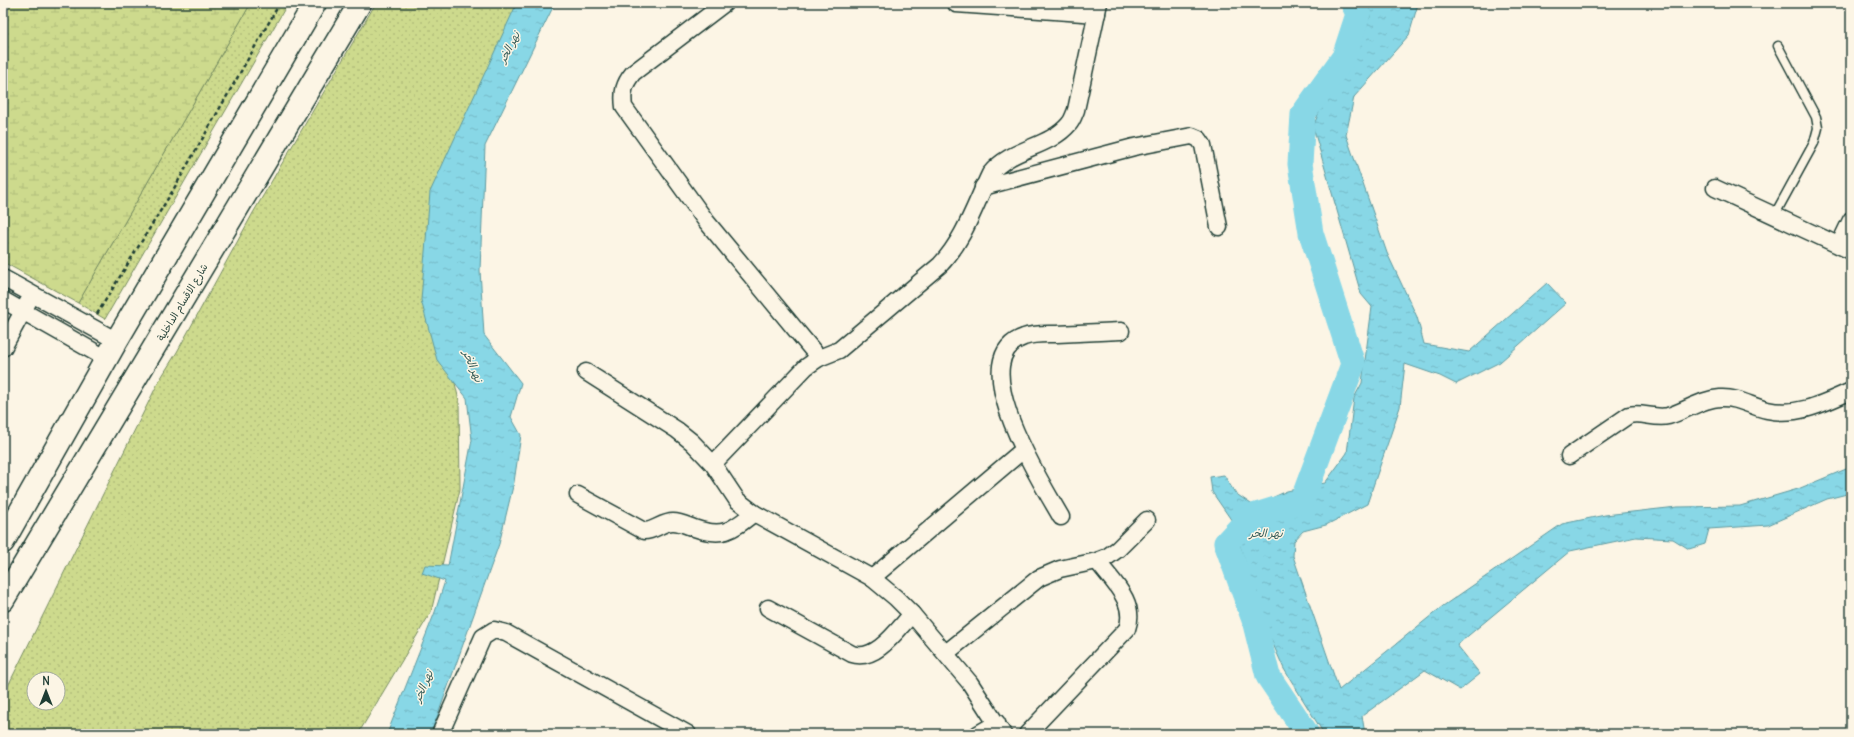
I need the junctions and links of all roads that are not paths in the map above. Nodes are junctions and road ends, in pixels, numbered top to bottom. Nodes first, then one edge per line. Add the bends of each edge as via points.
1 (315, 3) edge
2 (360, 3) edge
3 (725, 3) edge
4 (956, 4) dead end
5 (1098, 8) edge
6 (1778, 46) dead end
7 (983, 187) junction
8 (1715, 188) dead end
9 (1774, 216) junction
10 (1851, 220) edge
11 (1219, 227) dead end
12 (1845, 248) edge
13 (3, 278) edge
14 (32, 294) junction
15 (3, 300) edge
16 (23, 311) junction
17 (1121, 331) dead end
18 (3, 348) edge
19 (112, 350) junction
20 (819, 358) junction
21 (586, 372) dead end
22 (1851, 391) edge
23 (1023, 450) junction
24 (1569, 456) dead end
25 (713, 464) junction
26 (578, 495) dead end
27 (754, 513) junction
28 (1062, 517) dead end
29 (1147, 520) dead end
30 (3, 542) edge
31 (1097, 561) junction
32 (872, 578) junction
33 (3, 600) edge
34 (768, 608) dead end
35 (912, 614) junction
36 (946, 653) junction
37 (1000, 729) edge
38 (440, 734) edge
39 (688, 734) edge
40 (978, 734) edge
41 (1027, 734) edge

1 - 19 street
2 - 33 street, شارع الاقسام الداخلية
3 - 20 street via 633,73 625,82 622,94 624,106 706,221
4 - 5 street
5 - 7 street via 1078,104 1070,123 1062,132 1009,157 996,166
6 - 9 lane via 1816,117 1818,128 1814,143
7 - 11 street via 1134,147 1192,136 1204,145
7 - 20 street via 960,239 940,265 839,350
8 - 9 street
9 - 12 street
10 - 12 street
13 - 14 street
14 - 16 street
14 - 19 street via 90,326
15 - 16 street
16 - 18 street
16 - 19 street
17 - 23 street via 1041,334 1024,337 1010,345 1003,358 1002,390
19 - 30 street
20 - 25 street via 798,374
21 - 25 street via 677,430
22 - 24 street via 1796,411 1766,410 1735,399 1719,398 1703,401 1668,416 1629,415
23 - 28 street
23 - 32 street
25 - 27 street via 737,500
26 - 27 street via 644,531 676,522 707,533 723,533 736,528
27 - 32 street
29 - 31 street via 1118,549
31 - 36 street via 1060,569 1039,578
31 - 41 street via 1125,598 1130,610 1127,629
32 - 35 street
34 - 35 street via 852,654 862,656 876,651
35 - 36 street
36 - 37 street via 970,683
37 - 40 street
38 - 39 street via 483,636 494,630 506,633

